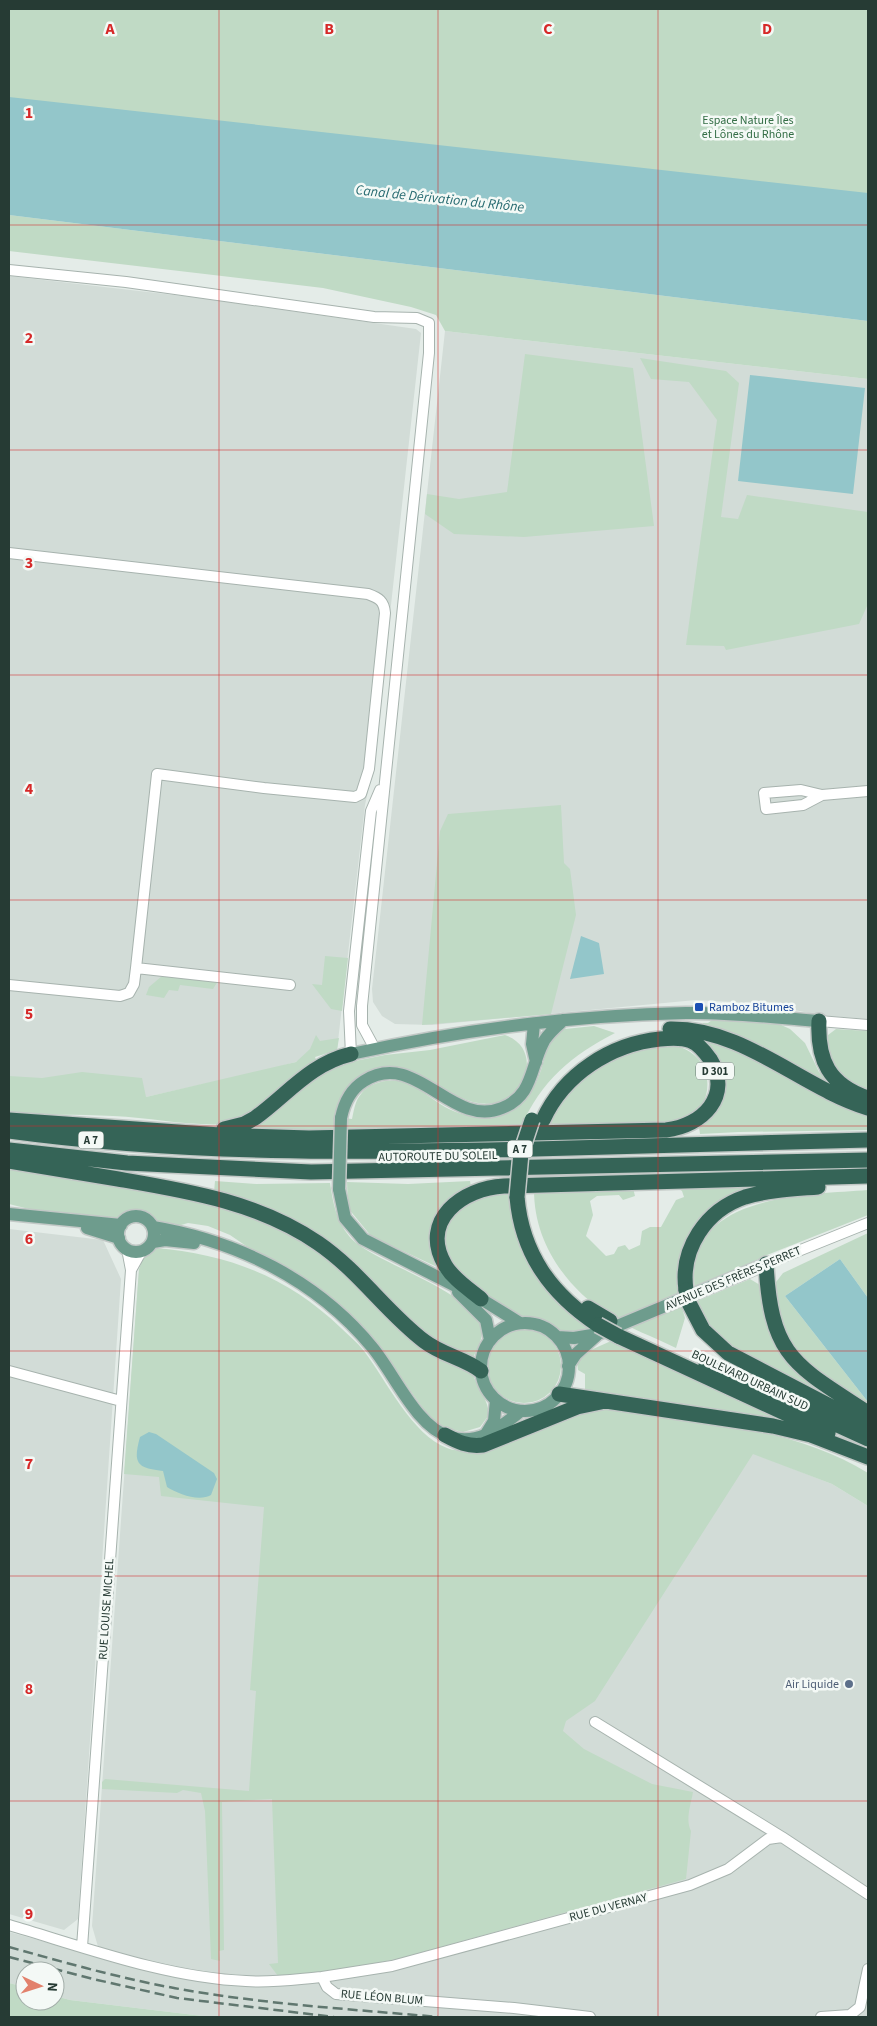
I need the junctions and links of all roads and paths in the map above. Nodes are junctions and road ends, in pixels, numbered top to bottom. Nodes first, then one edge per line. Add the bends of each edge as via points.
1 (9, 270) edge
2 (9, 553) edge
3 (384, 780) junction
4 (868, 791) edge
5 (822, 794) junction
6 (136, 968) junction
7 (9, 985) edge
8 (290, 985) dead end
9 (563, 1020) junction
10 (819, 1021) junction
11 (538, 1023) junction
12 (868, 1025) edge
13 (509, 1027) junction
14 (537, 1043) junction
15 (375, 1049) junction
16 (352, 1054) junction
17 (868, 1098) edge
18 (868, 1108) edge
19 (9, 1120) edge
20 (537, 1120) junction
21 (9, 1131) edge
22 (172, 1132) junction
23 (868, 1140) edge
24 (9, 1150) edge
25 (868, 1160) edge
26 (9, 1161) edge
27 (868, 1176) edge
28 (868, 1182) edge
29 (9, 1214) edge
30 (55, 1220) junction
31 (868, 1223) edge
32 (121, 1225) junction
33 (153, 1228) junction
34 (119, 1238) junction
35 (153, 1242) junction
36 (126, 1250) junction
37 (141, 1252) junction
38 (766, 1264) junction
39 (131, 1270) junction
40 (280, 1271) junction
41 (451, 1285) junction
42 (481, 1299) junction
43 (520, 1323) junction
44 (602, 1327) junction
45 (624, 1334) junction
46 (557, 1337) junction
47 (490, 1340) junction
48 (568, 1366) junction
49 (9, 1371) edge
50 (481, 1371) junction
51 (559, 1394) junction
52 (496, 1400) junction
53 (610, 1400) junction
54 (121, 1401) junction
55 (521, 1411) junction
56 (868, 1413) edge
57 (868, 1426) edge
58 (486, 1434) junction
59 (445, 1435) junction
60 (868, 1439) edge
61 (868, 1456) edge
62 (595, 1722) dead end
63 (782, 1837) junction
64 (868, 1894) edge
65 (9, 1925) edge
66 (82, 1947) junction
67 (868, 1969) edge
68 (322, 1977) junction
69 (590, 2017) edge
70 (821, 2017) edge

1 - 3 street via 126,282 374,317 417,318 429,323 429,352
2 - 6 street via 368,594 384,605 369,769 361,794 355,797 291,791 157,774
3 - 15 street via 361,1016 362,1025
3 - 16 street via 370,820 349,1011
4 - 5 street
5 - 5 street via 801,790 764,793 766,809 803,805
6 - 7 street via 134,984 129,992 120,996
6 - 8 street
9 - 10 main road via 687,1013
9 - 11 main road
9 - 14 main road
10 - 12 street
10 - 17 highway via 819,1048 827,1069 844,1086
11 - 13 main road
11 - 14 main road
13 - 14 main road
13 - 15 main road
14 - 41 main road, bridge via 532,1079 511,1104 497,1110 482,1112 468,1109 419,1080 390,1073 372,1077 355,1088 346,1100 341,1118 339,1189 345,1218 360,1236 373,1245
15 - 16 main road
16 - 22 highway via 333,1059 315,1069 244,1124 225,1129 183,1128
18 - 20 highway, D 301 via 825,1090 732,1041 692,1030 670,1029 636,1034 590,1053 557,1081 543,1099
19 - 22 highway
20 - 22 highway, D 301 via 585,1068 628,1046 654,1040 686,1040 700,1047 714,1065 717,1078 714,1098 708,1110 691,1124 666,1130 344,1138
20 - 44 highway, D 301 via 522,1197 550,1268
21 - 23 highway, AUTOROUTE DU SOLEIL / A 7 via 156,1146 304,1152
24 - 25 highway, AUTOROUTE DU SOLEIL / A 7 via 127,1163 311,1172
26 - 50 highway via 210,1196 272,1217 333,1254 432,1347
27 - 42 highway via 482,1189 463,1196 451,1208 441,1224 439,1243 447,1269
28 - 57 highway via 769,1192 732,1203 709,1220 694,1241 685,1270 688,1297 703,1330 728,1353
29 - 30 main road
30 - 32 main road
30 - 34 main road
31 - 38 street, AVENUE DES FRÈRES PERRET
32 - 33 main road via 134,1216 149,1221
32 - 34 main road
33 - 35 main road
33 - 40 main road via 225,1244
34 - 36 main road
35 - 37 main road
35 - 40 main road via 193,1243
36 - 37 main road
36 - 39 street, RUE LOUISE MICHEL
37 - 39 street, RUE LOUISE MICHEL
38 - 44 main road, AVENUE DES FRÈRES PERRET
38 - 56 highway via 772,1318 786,1350 818,1380
39 - 54 street, RUE LOUISE MICHEL
40 - 59 main road via 322,1298 354,1326 387,1365 421,1416
41 - 42 main road
41 - 47 main road via 486,1320
42 - 43 main road
43 - 46 main road via 543,1327
43 - 47 main road via 504,1329
44 - 45 highway, D 301, bridge
44 - 46 main road via 579,1338
44 - 48 main road
45 - 60 highway, D 301
45 - 61 highway, BOULEVARD URBAIN SUD / D 301
46 - 48 main road via 565,1351
47 - 50 main road via 482,1355
48 - 51 main road via 565,1384
49 - 54 street
50 - 52 main road via 486,1387
51 - 53 highway
51 - 55 main road via 542,1407
52 - 55 main road
52 - 58 main road via 495,1417
53 - 59 highway via 584,1405 483,1445 462,1444
53 - 61 highway via 791,1430
54 - 66 street, RUE LOUISE MICHEL
55 - 58 main road via 498,1430
58 - 59 main road via 468,1439
62 - 63 street
63 - 64 street
63 - 68 street, RUE DU VERNAY via 768,1839 728,1869 690,1885 392,1966
65 - 66 street
66 - 68 street via 210,1977 252,1982
67 - 70 street via 860,2007 850,2015
68 - 69 street, RUE LÉON BLUM via 336,1994

